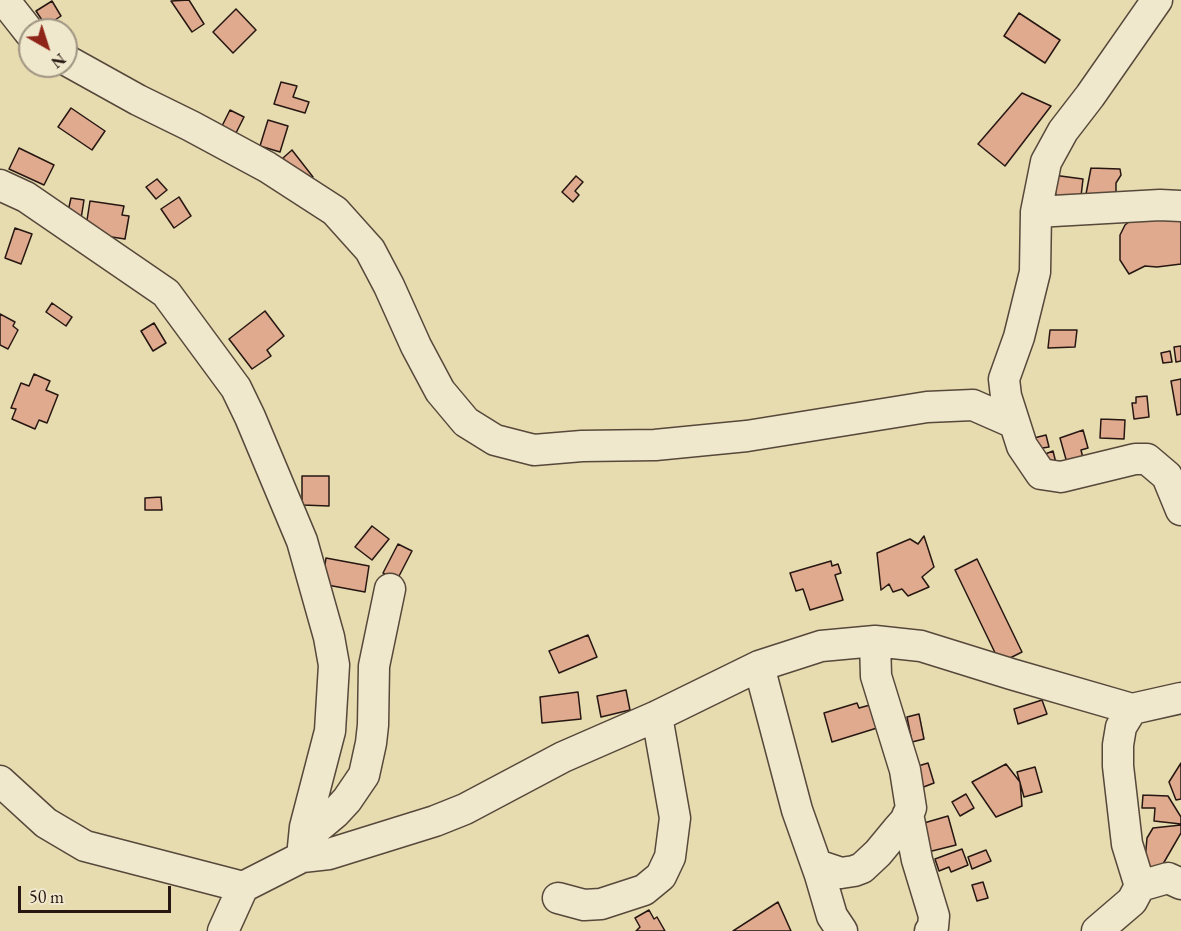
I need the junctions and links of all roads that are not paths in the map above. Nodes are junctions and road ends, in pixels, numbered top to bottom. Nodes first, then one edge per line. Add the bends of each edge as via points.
1 (4, 0) edge
2 (1157, 0) edge
3 (18, 18) edge
4 (78, 67) edge
5 (0, 185) edge
6 (1181, 206) edge
7 (1036, 212) junction
8 (1014, 423) junction
9 (1181, 510) edge
10 (390, 589) dead end
11 (875, 641) junction
12 (759, 666) junction
13 (1181, 698) edge
14 (1132, 709) junction
15 (657, 716) junction
16 (0, 781) edge
17 (908, 814) junction
18 (303, 848) junction
19 (817, 865) junction
20 (1181, 884) edge
21 (1140, 886) junction
22 (243, 887) junction
23 (558, 898) dead end
24 (222, 931) edge
25 (842, 931) edge
26 (930, 931) edge
27 (1097, 931) edge

1 - 3 street
2 - 7 street via 1052,150
4 - 8 street via 267,167 335,210 370,250 440,392 466,422 495,440 534,450 655,444 747,436 927,407 973,405
5 - 18 street via 26,197 166,293 236,388 250,417 302,542 334,665 330,731 304,827
6 - 7 street
7 - 8 street via 1035,272 1004,378
8 - 9 street via 1022,446 1041,474 1061,477 1147,459 1167,476
10 - 18 street via 374,666 373,725 364,775 348,800
11 - 12 street via 821,646
11 - 14 street via 921,646
11 - 17 street via 876,676 905,770 911,807
12 - 15 street
12 - 19 street via 797,810
13 - 14 street
14 - 21 street via 1121,727 1118,766 1127,844
15 - 18 street via 563,757 445,817 330,854
15 - 23 street via 675,818 670,857 661,876 644,890 601,904 584,905
16 - 22 street via 46,823 85,846
17 - 19 street via 862,868 841,873
17 - 26 street via 934,916
18 - 22 street
19 - 25 street via 832,916
20 - 21 street via 1168,878
21 - 27 street via 1132,901
22 - 24 street

